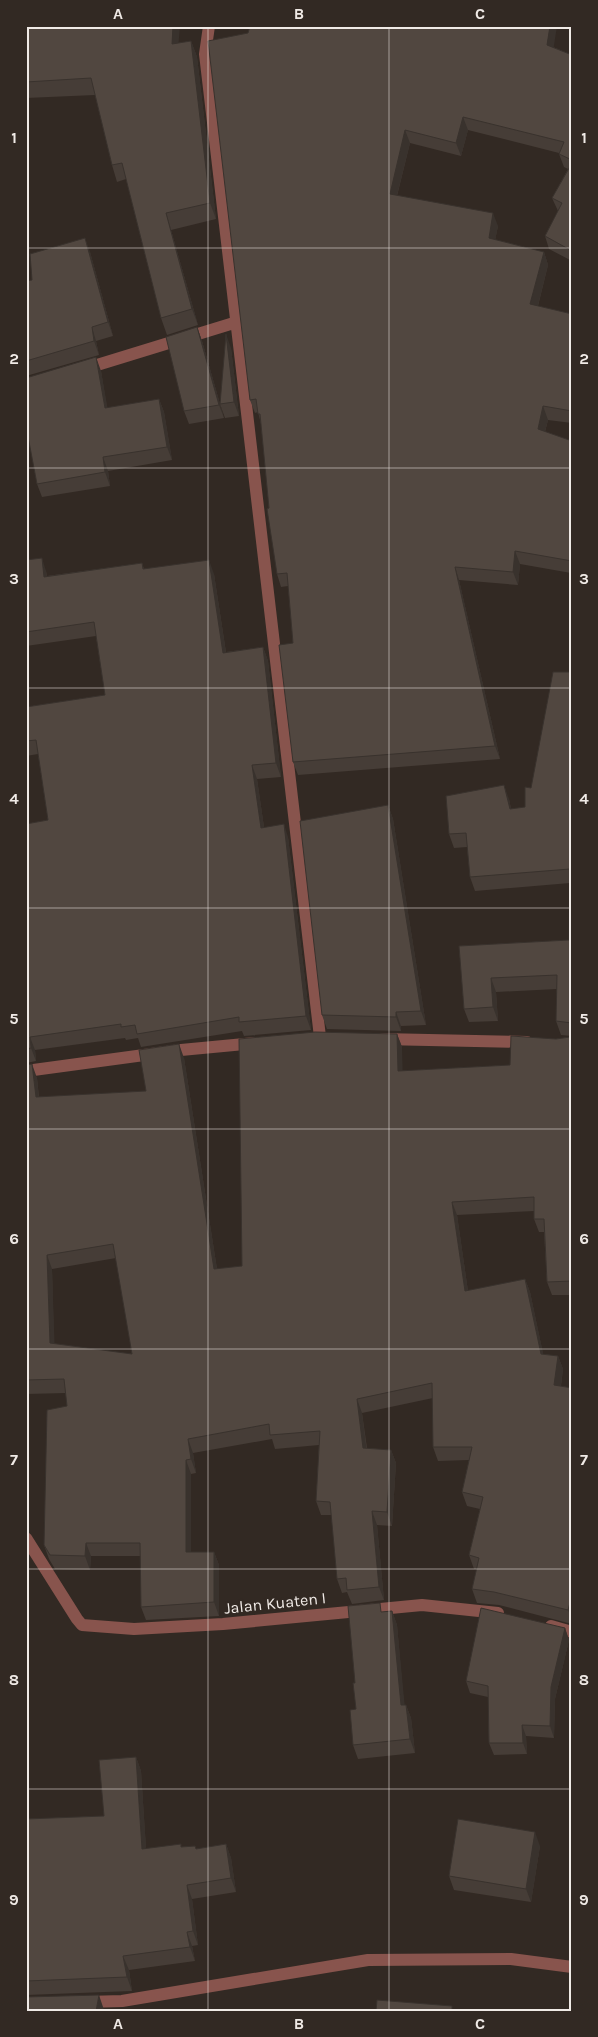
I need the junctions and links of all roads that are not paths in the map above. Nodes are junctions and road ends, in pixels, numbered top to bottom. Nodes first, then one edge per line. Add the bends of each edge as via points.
1 (209, 26) edge
2 (237, 322) junction
3 (68, 374) edge
4 (320, 1038) edge
5 (369, 1038) edge
6 (270, 1042) edge
7 (543, 1042) edge
8 (26, 1071) edge
9 (26, 1538) edge
10 (507, 1615) edge
11 (534, 1622) edge
12 (572, 1632) edge
13 (572, 1967) edge
14 (74, 2002) edge

1 - 2 street via 205,54
2 - 3 street
2 - 4 street
5 - 7 street
6 - 8 street via 181,1050
9 - 10 street, Jalan Kuaten I via 82,1625 134,1629 223,1624 422,1605
11 - 12 street
13 - 14 street via 511,1959 368,1960 122,2001

